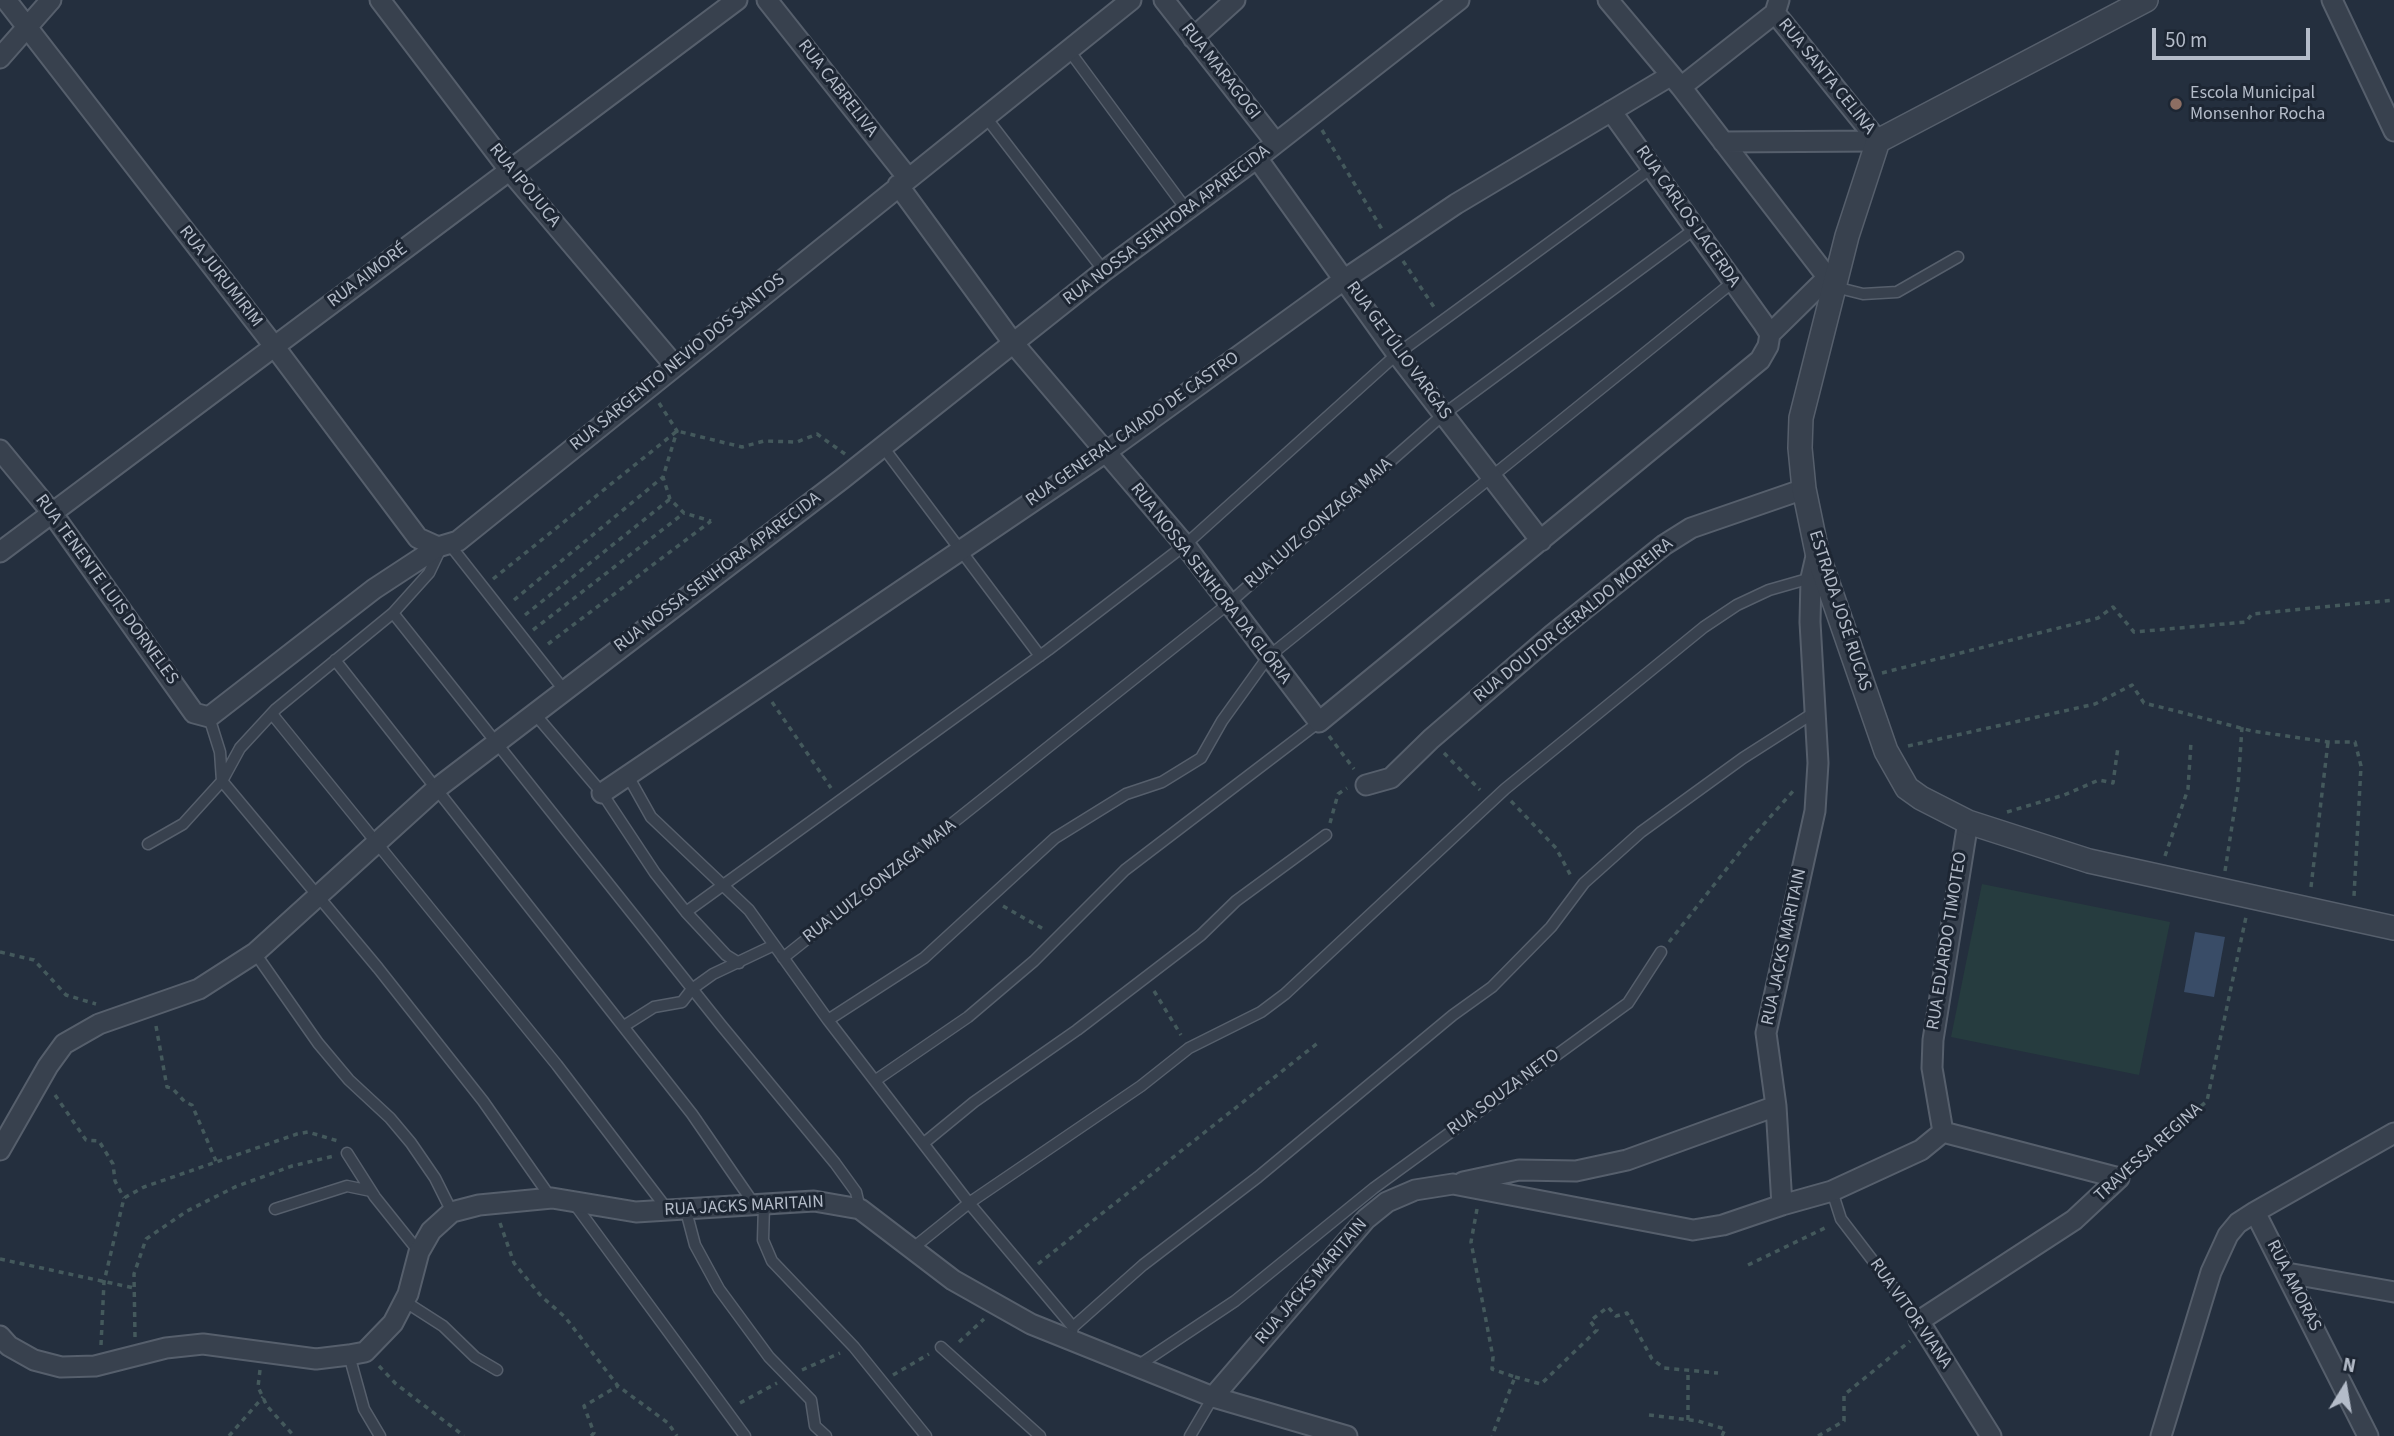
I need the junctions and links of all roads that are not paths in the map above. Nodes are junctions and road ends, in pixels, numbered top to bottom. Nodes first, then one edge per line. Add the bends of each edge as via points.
1 (6, 0) edge
2 (51, 0) edge
3 (380, 0) edge
4 (737, 0) edge
5 (767, 0) edge
6 (1131, 0) edge
7 (1164, 0) edge
8 (1236, 0) edge
9 (1459, 0) edge
10 (1608, 0) edge
11 (2146, 0) edge
12 (2332, 0) edge
13 (1777, 7) edge
14 (27, 29) junction
15 (1193, 38) junction
16 (1069, 48) junction
17 (0, 58) edge
18 (1676, 81) junction
19 (2388, 102) edge
20 (1611, 111) junction
21 (984, 115) junction
22 (2394, 131) edge
23 (1878, 141) junction
24 (1723, 142) junction
25 (1276, 143) junction
26 (1258, 159) junction
27 (1653, 167) junction
28 (510, 171) junction
29 (903, 181) junction
30 (1186, 209) junction
31 (1696, 228) junction
32 (1958, 257) dead end
33 (1104, 271) junction
34 (1345, 279) junction
35 (1733, 282) junction
36 (1831, 283) junction
37 (1766, 329) junction
38 (1014, 344) junction
39 (274, 346) junction
40 (1397, 354) junction
41 (675, 366) junction
42 (1444, 414) junction
43 (883, 447) junction
44 (0, 450) edge
45 (1106, 452) junction
46 (1492, 478) junction
47 (1804, 489) junction
48 (52, 513) junction
49 (1541, 541) junction
50 (1185, 545) junction
51 (443, 546) junction
52 (0, 552) edge
53 (959, 552) junction
54 (1816, 552) junction
55 (1811, 578) junction
56 (1228, 604) junction
57 (393, 613) junction
58 (1040, 656) junction
59 (1268, 657) junction
60 (335, 660) junction
61 (564, 690) junction
62 (1816, 712) junction
63 (534, 713) junction
64 (272, 714) junction
65 (213, 715) junction
66 (1319, 722) junction
67 (498, 741) junction
68 (628, 776) junction
69 (222, 781) junction
70 (1366, 785) road end
71 (436, 789) junction
72 (602, 793) junction
73 (1968, 822) junction
74 (1326, 835) road end
75 (376, 841) junction
76 (148, 844) dead end
77 (723, 884) junction
78 (318, 895) junction
79 (686, 912) junction
80 (2394, 928) edge
81 (772, 946) junction
82 (1661, 952) road end
83 (254, 953) junction
84 (783, 958) junction
85 (739, 963) junction
86 (692, 989) junction
87 (828, 1020) junction
88 (624, 1026) junction
89 (876, 1080) junction
90 (1776, 1106) junction
91 (1944, 1132) junction
92 (2394, 1133) edge
93 (924, 1143) junction
94 (0, 1150) edge
95 (347, 1153) road end
96 (1453, 1184) junction
97 (371, 1191) junction
98 (1832, 1191) junction
99 (552, 1198) junction
100 (572, 1201) junction
101 (969, 1203) junction
102 (759, 1204) junction
103 (1782, 1205) junction
104 (275, 1209) dead end
105 (860, 1209) junction
106 (678, 1211) junction
107 (452, 1212) junction
108 (2256, 1212) junction
109 (913, 1248) junction
110 (419, 1252) junction
111 (2287, 1273) junction
112 (2394, 1292) edge
113 (404, 1301) junction
114 (1921, 1325) junction
115 (1071, 1333) junction
116 (0, 1336) edge
117 (944, 1350) road end
118 (357, 1354) junction
119 (1136, 1367) junction
120 (497, 1370) dead end
121 (1213, 1397) junction
122 (380, 1436) edge
123 (745, 1436) edge
124 (826, 1436) edge
125 (926, 1436) edge
126 (1040, 1436) edge
127 (1191, 1436) edge
128 (1347, 1436) edge
129 (1991, 1436) edge
130 (2161, 1436) edge
131 (2368, 1436) edge

1 - 14 street, RUA JURUMIRIM
2 - 14 street
3 - 28 street, RUA IPOJUCA
4 - 28 street, RUA AIMORÉ
5 - 29 street, RUA CABRELIVA
6 - 16 street, RUA SARGENTO NEVIO DOS SANTOS
7 - 15 street, RUA MARAGOGI
8 - 15 street
9 - 25 street, RUA NOSSA SENHORA APARECIDA
10 - 18 street
11 - 23 street
12 - 19 street
13 - 18 street, RUA SANTA CELINA
13 - 23 street, RUA SANTA CELINA
14 - 17 street
14 - 39 street, RUA JURUMIRIM
15 - 25 street, RUA MARAGOGI
16 - 21 street, RUA SARGENTO NEVIO DOS SANTOS
16 - 30 lane
18 - 20 street, RUA GENERAL CAIADO DE CASTRO
18 - 24 street
19 - 22 street
20 - 27 street, RUA CARLOS LACERDA
20 - 34 street, RUA GENERAL CAIADO DE CASTRO via 1456,204
21 - 29 street, RUA SARGENTO NEVIO DOS SANTOS
21 - 33 lane
23 - 24 street
23 - 36 street, ESTRADA JOSÉ RUCAS
24 - 36 street
25 - 26 street, RUA NOSSA SENHORA APARECIDA
26 - 30 street, RUA NOSSA SENHORA APARECIDA
26 - 34 street, RUA GETÚLIO VARGAS
27 - 31 street, RUA CARLOS LACERDA
27 - 40 lane
28 - 39 street, RUA AIMORÉ
28 - 41 street, RUA IPOJUCA
29 - 38 street, RUA NOSSA SENHORA DA GLÓRIA
29 - 41 street, RUA SARGENTO NEVIO DOS SANTOS
30 - 33 street, RUA NOSSA SENHORA APARECIDA
31 - 35 street, RUA CARLOS LACERDA
31 - 42 lane, RUA LUIZ GONZAGA MAIA
32 - 36 lane via 1898,292 1863,294
33 - 38 street, RUA NOSSA SENHORA APARECIDA
34 - 40 street, RUA GETÚLIO VARGAS
34 - 45 street, RUA GENERAL CAIADO DE CASTRO
35 - 37 street, RUA CARLOS LACERDA
35 - 46 lane
36 - 37 street
36 - 47 street, ESTRADA JOSÉ RUCAS via 1801,418
37 - 49 street via 1768,346 1760,360
38 - 43 street, RUA NOSSA SENHORA APARECIDA
38 - 45 street, RUA NOSSA SENHORA DA GLÓRIA
39 - 48 street, RUA AIMORÉ
39 - 51 street, RUA JURUMIRIM via 418,538
40 - 42 street, RUA GETÚLIO VARGAS
40 - 50 lane
41 - 51 street, RUA SARGENTO NEVIO DOS SANTOS
42 - 46 street, RUA GETÚLIO VARGAS
42 - 56 lane, RUA LUIZ GONZAGA MAIA
43 - 53 lane
43 - 61 street, RUA NOSSA SENHORA APARECIDA
44 - 48 street, RUA TENENTE LUIS DORNELES
45 - 50 street, RUA NOSSA SENHORA DA GLÓRIA
45 - 53 street, RUA GENERAL CAIADO DE CASTRO
46 - 49 street, RUA GETÚLIO VARGAS
46 - 59 lane
47 - 54 street, ESTRADA JOSÉ RUCAS
47 - 70 street, RUA DOUTOR GERALDO MOREIRA via 1691,528 1664,545 1552,635 1391,778
48 - 52 street, RUA AIMORÉ
48 - 65 street, RUA TENENTE LUIS DORNELES via 194,713
49 - 66 street
50 - 56 street, RUA NOSSA SENHORA DA GLÓRIA
50 - 58 lane
51 - 57 lane via 429,573
51 - 61 lane via 483,587
51 - 65 street, RUA SARGENTO NEVIO DOS SANTOS via 374,589
53 - 58 lane
53 - 68 street, RUA GENERAL CAIADO DE CASTRO
54 - 55 street, RUA JACKS MARITAIN
54 - 73 street, ESTRADA JOSÉ RUCAS via 1886,751 1907,788
55 - 62 street, RUA JACKS MARITAIN
55 - 101 lane via 1769,590 1704,627 1502,792 1285,994 1261,1012 1189,1048
56 - 59 street, RUA NOSSA SENHORA DA GLÓRIA
56 - 84 lane, RUA LUIZ GONZAGA MAIA
57 - 60 lane
57 - 67 lane
58 - 77 lane
59 - 66 street, RUA NOSSA SENHORA DA GLÓRIA
59 - 87 lane via 1201,758 1187,770 1126,794 1055,838 923,958
60 - 64 lane
60 - 71 lane
61 - 63 street, RUA NOSSA SENHORA APARECIDA
62 - 90 street, RUA JACKS MARITAIN via 1815,811 1766,1033
62 - 115 lane via 1641,832 1578,891 1551,927 1493,986 1143,1265
63 - 67 street, RUA NOSSA SENHORA APARECIDA
63 - 72 lane
64 - 69 lane via 240,748
64 - 75 lane
65 - 69 lane
66 - 89 lane via 1125,870 1058,938 968,1017
67 - 71 street, RUA NOSSA SENHORA APARECIDA
67 - 86 lane
68 - 72 street, RUA GENERAL CAIADO DE CASTRO
68 - 77 lane via 650,817
69 - 76 lane via 183,824
69 - 78 lane
71 - 75 street, RUA NOSSA SENHORA APARECIDA
71 - 88 lane
72 - 79 lane
73 - 80 street, ESTRADA JOSÉ RUCAS via 2157,878
73 - 91 street, RUA EDJARDO TIMOTEO via 1933,1040 1932,1068
74 - 93 lane
75 - 78 street, RUA NOSSA SENHORA APARECIDA
75 - 106 lane
77 - 79 lane
77 - 81 lane via 749,911
78 - 83 street, RUA NOSSA SENHORA APARECIDA
78 - 99 lane via 483,1101
79 - 85 lane
81 - 84 lane
81 - 85 lane
82 - 119 lane, RUA SOUZA NETO via 1628,1003 1374,1188 1235,1301
83 - 94 street, RUA NOSSA SENHORA APARECIDA via 199,989 82,1032 64,1044
83 - 107 lane via 326,1052 411,1143
84 - 87 lane
85 - 86 lane
86 - 88 lane via 682,1002 654,1007
86 - 105 lane via 835,1163 856,1192
87 - 89 lane
88 - 102 lane
89 - 93 lane
90 - 96 street via 1627,1160 1576,1171 1519,1170
90 - 103 street, RUA JACKS MARITAIN
91 - 98 street via 1921,1150
91 - 114 street, TRAVESSA REGINA via 2119,1178 2074,1220
92 - 108 street
93 - 101 lane
95 - 97 lane
96 - 103 street, RUA JACKS MARITAIN via 1693,1230
96 - 121 street, RUA JACKS MARITAIN via 1415,1189 1387,1202 1366,1219
97 - 104 lane via 347,1186
97 - 110 lane
98 - 103 street
98 - 114 lane, RUA VITOR VIANA via 1841,1219
99 - 100 street, RUA JACKS MARITAIN
99 - 107 street, RUA JACKS MARITAIN
100 - 106 street, RUA JACKS MARITAIN via 636,1212
100 - 123 lane
101 - 109 lane
101 - 115 lane via 1028,1272
102 - 105 street, RUA JACKS MARITAIN via 814,1200
102 - 106 street, RUA JACKS MARITAIN
102 - 125 lane via 763,1240 772,1261 854,1347
105 - 109 street, RUA JACKS MARITAIN
106 - 124 lane via 719,1289 769,1357 811,1400 815,1426
107 - 110 street via 431,1231
108 - 111 street, RUA AMORAS
108 - 130 street via 2238,1223 2219,1253
109 - 115 street, RUA JACKS MARITAIN via 996,1307
110 - 113 street
111 - 112 street
111 - 131 street, RUA AMORAS
113 - 118 street via 393,1323
113 - 120 lane
114 - 129 street, RUA VITOR VIANA
115 - 119 street, RUA JACKS MARITAIN
116 - 118 street via 34,1360 61,1367 100,1365 203,1344 316,1359
117 - 126 lane
118 - 122 lane via 364,1409
119 - 121 street, RUA JACKS MARITAIN
121 - 127 lane
121 - 128 street

